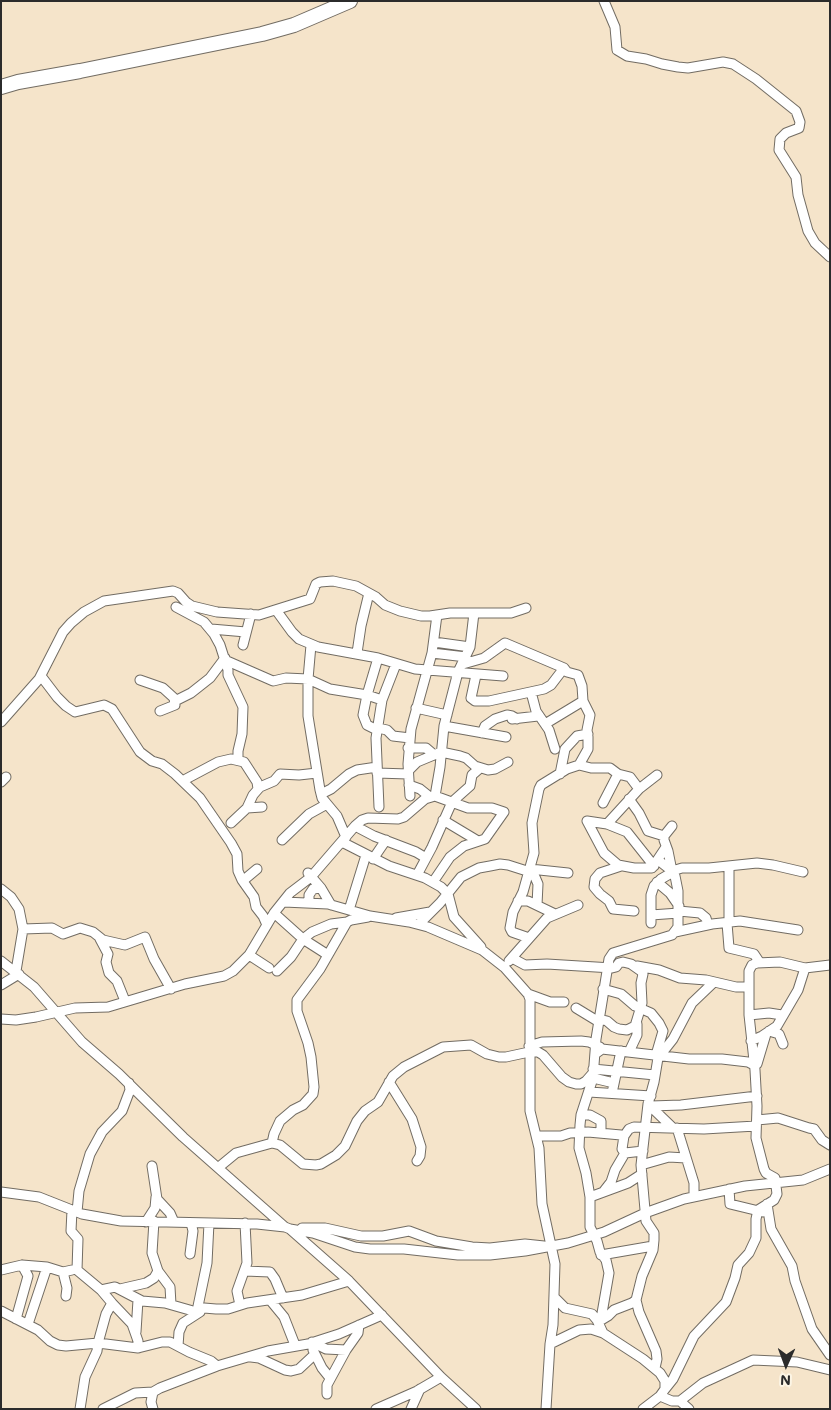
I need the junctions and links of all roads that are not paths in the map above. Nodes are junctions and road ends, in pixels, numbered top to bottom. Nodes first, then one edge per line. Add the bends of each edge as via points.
1 (350, 1) edge
2 (604, 1) edge
3 (1, 87) edge
4 (830, 256) edge
5 (369, 593) junction
6 (176, 607) dead end
7 (526, 608) dead end
8 (276, 610) junction
9 (474, 613) junction
10 (251, 614) junction
11 (437, 615) junction
12 (211, 629) junction
13 (227, 630) junction
14 (246, 632) junction
15 (434, 642) junction
16 (311, 644) junction
17 (220, 645) junction
18 (243, 645) dead end
19 (470, 647) junction
20 (357, 653) junction
21 (432, 653) junction
22 (378, 658) junction
23 (225, 659) junction
24 (464, 660) junction
25 (396, 664) junction
26 (564, 668) junction
27 (427, 670) junction
28 (458, 672) junction
29 (476, 675) junction
30 (41, 676) junction
31 (503, 676) dead end
32 (308, 679) junction
33 (140, 680) dead end
34 (531, 692) junction
35 (368, 695) junction
36 (382, 700) junction
37 (176, 701) junction
38 (583, 701) junction
39 (416, 708) junction
40 (160, 711) dead end
41 (447, 714) junction
42 (538, 716) junction
43 (507, 719) dead end
44 (517, 719) junction
45 (1, 722) edge
46 (545, 724) junction
47 (444, 726) junction
48 (378, 729) junction
49 (482, 733) junction
50 (588, 734) junction
51 (506, 737) dead end
52 (409, 743) junction
53 (555, 749) dead end
54 (437, 753) junction
55 (564, 757) junction
56 (238, 760) junction
57 (508, 762) dead end
58 (578, 765) junction
59 (410, 768) junction
60 (480, 768) junction
61 (377, 770) junction
62 (317, 773) junction
63 (560, 774) junction
64 (618, 774) junction
65 (656, 775) dead end
66 (186, 779) dead end
67 (410, 785) junction
68 (258, 789) junction
69 (639, 789) junction
70 (321, 794) junction
71 (410, 796) dead end
72 (433, 797) junction
73 (629, 799) junction
74 (452, 802) junction
75 (603, 803) dead end
76 (327, 804) junction
77 (262, 807) dead end
78 (379, 807) dead end
79 (247, 808) junction
80 (443, 820) junction
81 (231, 823) dead end
82 (607, 824) junction
83 (355, 826) junction
84 (672, 826) dead end
85 (664, 836) junction
86 (344, 839) junction
87 (282, 840) dead end
88 (386, 840) junction
89 (478, 841) junction
90 (666, 847) junction
91 (370, 857) junction
92 (608, 857) junction
93 (426, 858) junction
94 (656, 863) junction
95 (621, 866) junction
96 (729, 866) junction
97 (257, 869) dead end
98 (530, 870) junction
99 (603, 872) junction
100 (673, 872) junction
101 (803, 872) dead end
102 (568, 873) dead end
103 (310, 875) junction
104 (417, 875) junction
105 (243, 881) junction
106 (433, 882) junction
107 (657, 882) junction
108 (321, 888) junction
109 (1, 889) edge
110 (448, 894) junction
111 (306, 900) junction
112 (518, 901) junction
113 (284, 902) junction
114 (332, 905) junction
115 (537, 905) junction
116 (578, 905) dead end
117 (347, 910) junction
118 (679, 910) junction
119 (634, 911) dead end
120 (430, 912) junction
121 (274, 913) junction
122 (555, 914) junction
123 (370, 916) junction
124 (356, 919) junction
125 (391, 919) junction
126 (347, 922) junction
127 (728, 922) junction
128 (267, 924) junction
129 (419, 924) junction
130 (708, 925) junction
131 (23, 929) junction
132 (798, 930) dead end
133 (675, 932) junction
134 (529, 938) junction
135 (100, 939) junction
136 (303, 939) junction
137 (482, 950) junction
138 (249, 955) junction
139 (328, 955) junction
140 (512, 958) junction
141 (1, 961) edge
142 (760, 963) junction
143 (634, 965) junction
144 (830, 966) edge
145 (504, 968) junction
146 (607, 968) junction
147 (805, 968) junction
148 (18, 972) junction
149 (714, 982) junction
150 (1, 985) edge
151 (749, 987) junction
152 (171, 988) junction
153 (603, 989) junction
154 (528, 994) junction
155 (126, 1002) junction
156 (564, 1002) dead end
157 (576, 1008) dead end
158 (642, 1008) junction
159 (54, 1012) junction
160 (749, 1016) junction
161 (1, 1019) edge
162 (781, 1019) junction
163 (599, 1020) junction
164 (637, 1024) junction
165 (771, 1033) junction
166 (751, 1041) junction
167 (783, 1044) dead end
168 (529, 1049) junction
169 (598, 1049) junction
170 (625, 1052) junction
171 (658, 1055) junction
172 (755, 1068) junction
173 (617, 1071) junction
174 (593, 1074) junction
175 (655, 1075) junction
176 (389, 1082) junction
177 (129, 1083) junction
178 (614, 1083) junction
179 (589, 1092) junction
180 (612, 1093) junction
181 (757, 1096) junction
182 (650, 1102) junction
183 (530, 1109) junction
184 (581, 1115) junction
185 (659, 1115) junction
186 (522, 1120) dead end
187 (757, 1123) junction
188 (646, 1127) junction
189 (660, 1128) junction
190 (675, 1128) junction
191 (579, 1133) junction
192 (601, 1133) junction
193 (537, 1136) junction
194 (624, 1136) junction
195 (272, 1143) junction
196 (830, 1145) edge
197 (643, 1151) junction
198 (625, 1153) junction
199 (686, 1158) junction
200 (417, 1161) dead end
201 (152, 1166) dead end
202 (219, 1167) junction
203 (830, 1169) edge
204 (641, 1170) junction
205 (775, 1182) junction
206 (729, 1189) junction
207 (604, 1191) junction
208 (1, 1192) edge
209 (694, 1196) junction
210 (156, 1197) junction
211 (590, 1197) junction
212 (768, 1209) junction
213 (758, 1210) junction
214 (75, 1211) junction
215 (645, 1213) junction
216 (150, 1221) junction
217 (174, 1222) junction
218 (191, 1223) junction
219 (209, 1223) junction
220 (245, 1223) junction
221 (288, 1228) junction
222 (594, 1235) junction
223 (653, 1246) junction
224 (552, 1247) junction
225 (190, 1254) dead end
226 (602, 1254) junction
227 (22, 1265) junction
228 (46, 1267) junction
229 (1, 1270) edge
230 (158, 1271) junction
231 (245, 1271) junction
232 (349, 1281) junction
233 (120, 1289) junction
234 (101, 1290) junction
235 (66, 1296) dead end
236 (554, 1296) junction
237 (283, 1298) junction
238 (138, 1300) junction
239 (270, 1300) junction
240 (636, 1300) junction
241 (112, 1303) junction
242 (171, 1304) junction
243 (240, 1305) junction
244 (201, 1309) junction
245 (1, 1311) edge
246 (382, 1315) junction
247 (16, 1319) junction
248 (600, 1321) junction
249 (28, 1324) junction
250 (359, 1325) junction
251 (136, 1333) junction
252 (603, 1333) junction
253 (312, 1342) junction
254 (98, 1343) junction
255 (174, 1344) junction
256 (550, 1344) junction
257 (296, 1345) junction
258 (138, 1348) junction
259 (346, 1350) junction
260 (314, 1355) junction
261 (830, 1355) edge
262 (248, 1357) junction
263 (217, 1366) junction
264 (655, 1368) junction
265 (830, 1370) edge
266 (441, 1377) junction
267 (330, 1378) junction
268 (420, 1389) junction
269 (153, 1392) junction
270 (326, 1394) dead end
271 (664, 1394) junction
272 (680, 1401) junction
273 (80, 1409) edge
274 (103, 1409) edge
275 (153, 1409) edge
276 (376, 1409) edge
277 (411, 1409) edge
278 (476, 1409) edge
279 (546, 1409) edge
280 (643, 1409) edge
281 (670, 1409) edge
282 (689, 1409) edge

1 - 3 highway via 294,25 262,34
2 - 4 street via 615,27 617,50 627,56 678,67 723,62 733,64 796,111 799,128 780,139 778,150 796,177 808,231 815,243
5 - 8 street via 340,582 320,582 310,599
5 - 11 street via 400,611 421,616
5 - 20 street
6 - 12 street
7 - 9 street via 511,613
8 - 10 street
8 - 16 street via 299,639
9 - 11 street
9 - 19 street
10 - 14 street
10 - 30 street via 217,612 192,606 173,591 104,601 71,622
11 - 15 street
12 - 13 street
12 - 17 street
13 - 14 street
13 - 17 street via 221,636
14 - 18 street
15 - 19 street
15 - 21 street
16 - 20 street
16 - 32 street
17 - 23 street
19 - 24 street
20 - 22 street
21 - 24 street
21 - 27 street
22 - 25 street
22 - 35 street
23 - 32 street via 273,681
23 - 37 street via 210,678
23 - 56 street via 228,676 243,709
24 - 26 street via 484,658 505,643
24 - 28 street
25 - 27 street
25 - 36 street
26 - 34 street via 551,685
26 - 38 street via 578,676
27 - 28 street
27 - 39 street
28 - 29 street
28 - 41 street
29 - 31 street
29 - 34 street via 471,698 475,701
30 - 45 street
30 - 105 street via 56,697 75,712 104,705 112,708 140,752 162,764 200,798 232,843
32 - 35 street via 330,689
32 - 62 street via 308,716
33 - 37 street via 167,690
34 - 42 street
35 - 36 street
35 - 48 street via 364,721
36 - 48 street
37 - 40 street via 172,707
38 - 46 street
38 - 50 street via 590,715
39 - 41 street
39 - 52 street
41 - 47 street
42 - 44 street
42 - 46 street
43 - 44 street
44 - 49 street via 507,715 495,719 485,726
46 - 53 street
47 - 49 street
47 - 54 street
48 - 52 street via 387,730
48 - 61 street
49 - 51 street
50 - 55 street via 580,734 573,740 564,751
50 - 58 street via 588,749
52 - 54 street
52 - 59 street
54 - 59 street
54 - 60 street via 466,758 471,765
54 - 72 street
55 - 58 street via 573,759
55 - 63 street
56 - 66 street via 222,760
56 - 68 street via 246,764
57 - 60 street via 492,770
58 - 63 street
58 - 64 street via 606,768
59 - 61 street
59 - 67 street
60 - 74 street via 472,775 470,786
61 - 70 street via 357,770
61 - 78 street
62 - 68 street via 280,774
62 - 70 street
63 - 98 street via 539,789 532,824 534,853
64 - 69 street via 630,777
64 - 75 street
65 - 69 street
67 - 71 street
67 - 72 street
68 - 79 street
69 - 73 street
70 - 76 street
72 - 74 street
72 - 83 street via 425,799 404,817 368,818
73 - 82 street
73 - 85 street via 648,831
74 - 80 street
74 - 89 street via 468,808 492,808 504,812 486,837
76 - 86 street via 337,816
76 - 87 street via 309,814
77 - 79 street
79 - 81 street
80 - 89 street
80 - 93 street
82 - 92 street via 587,821
82 - 94 street via 627,832
83 - 86 street
83 - 88 street
84 - 85 street
85 - 90 street
86 - 91 street
86 - 103 street
88 - 91 street
88 - 93 street
89 - 106 street via 464,846 450,857
90 - 94 street
90 - 100 street
91 - 104 street
91 - 117 street
92 - 95 street
92 - 99 street
93 - 104 street
94 - 95 street via 652,868 644,869
94 - 100 street
95 - 99 street
96 - 100 street via 682,868
96 - 101 street via 765,864
96 - 127 street
97 - 105 street
98 - 102 street
98 - 110 street via 500,864 484,867 461,877
98 - 112 street
98 - 115 street via 538,884
99 - 119 street via 595,879 596,890 613,909
100 - 107 street
100 - 118 street
103 - 108 street
103 - 113 street
104 - 106 street
105 - 128 street
106 - 110 street
107 - 118 street via 670,893
107 - 118 street via 652,890 651,919
108 - 111 street via 313,888
108 - 114 street
109 - 131 street via 19,909
110 - 120 street
110 - 137 street via 454,917
111 - 113 street
111 - 114 street
112 - 115 street
112 - 134 street via 511,930
113 - 121 street
114 - 117 street
115 - 122 street
116 - 122 street
117 - 123 street
117 - 124 street
118 - 130 street via 700,913
118 - 133 street
120 - 125 street
120 - 129 street
121 - 128 street
121 - 136 street
122 - 134 street
123 - 124 street
123 - 125 street
124 - 126 street
125 - 129 street
126 - 136 street via 321,927
126 - 139 street
127 - 130 street
127 - 132 street via 748,921
127 - 142 street via 729,948 754,954
128 - 138 street
129 - 137 street
130 - 133 street
131 - 135 street via 52,928 63,934 80,928 93,932
131 - 148 street
133 - 146 street via 664,939 613,953
134 - 140 street
135 - 152 street via 128,945 145,937 159,970
135 - 155 street via 108,954 109,973 117,981
136 - 138 street via 291,957 273,970
136 - 139 street
137 - 145 street
138 - 152 street via 240,966 224,976
139 - 195 street via 295,1005 311,1057 312,1094 303,1105 280,1121
140 - 145 street
140 - 146 street via 526,965
141 - 148 street
142 - 147 street via 780,962
142 - 151 street via 752,965
143 - 146 street via 621,962 614,968
143 - 149 street via 680,978
143 - 158 street via 643,974
144 - 147 street
145 - 154 street
146 - 153 street
147 - 162 street via 798,990
148 - 150 street
148 - 159 street
149 - 151 street
149 - 171 street via 692,1002 680,1027
151 - 160 street
152 - 155 street
153 - 158 street via 621,994
153 - 163 street
154 - 156 street via 550,1002
154 - 168 street
155 - 159 street via 101,1008
157 - 163 street
158 - 164 street
158 - 171 street via 651,1013 662,1027
159 - 161 street via 36,1017
159 - 177 street via 82,1042
160 - 162 street via 773,1013
160 - 166 street
162 - 165 street
163 - 164 street via 607,1021 620,1030
163 - 169 street
164 - 170 street via 636,1035
165 - 166 street
165 - 167 street
165 - 172 street
166 - 172 street
168 - 169 street via 535,1044 552,1041 581,1041
168 - 174 street via 543,1055 569,1082 581,1084
168 - 176 street via 499,1057 471,1046 443,1048 399,1071
168 - 183 street
169 - 170 street
169 - 174 street
170 - 171 street
170 - 173 street
171 - 172 street via 748,1062
171 - 175 street
172 - 181 street
173 - 174 street
173 - 175 street
173 - 178 street
174 - 178 street
174 - 179 street
175 - 182 street
176 - 195 street via 378,1102 364,1111 357,1121 345,1146 321,1164 303,1164 280,1145
176 - 200 street via 412,1119 421,1147
177 - 202 street via 183,1137
177 - 214 street via 130,1090 122,1111 102,1132 90,1154
178 - 180 street
179 - 180 street
179 - 184 street
180 - 182 street
181 - 182 street via 688,1104
181 - 187 street
182 - 185 street
182 - 188 street
183 - 186 street
183 - 193 street
184 - 191 street
184 - 192 street via 590,1115 601,1121
185 - 189 street
185 - 190 street
187 - 190 street
187 - 196 street via 778,1118 814,1129
187 - 205 street via 756,1138 763,1165
188 - 189 street
188 - 194 street via 632,1128
188 - 197 street
189 - 190 street
190 - 199 street
191 - 192 street
191 - 193 street
191 - 211 street via 579,1148
192 - 194 street
193 - 224 street via 540,1194
194 - 198 street via 622,1149
195 - 202 street via 242,1150
197 - 198 street
197 - 204 street
198 - 207 street
199 - 204 street via 669,1157
199 - 209 street via 694,1183
201 - 210 street
202 - 221 street
203 - 205 street via 802,1180
204 - 207 street via 628,1183
204 - 215 street
205 - 206 street
205 - 212 street via 776,1197
206 - 209 street
206 - 213 street via 730,1204
207 - 211 street
208 - 214 street via 39,1197
209 - 215 street
210 - 216 street
210 - 217 street
211 - 222 street via 590,1227
212 - 213 street
212 - 261 street via 775,1237 792,1266 812,1329
213 - 271 street via 756,1238 738,1265 726,1302 694,1336
214 - 216 street via 116,1221
214 - 234 street via 71,1230 78,1239 76,1270
215 - 222 street
215 - 223 street via 654,1233
216 - 217 street
216 - 230 street via 152,1253
217 - 218 street
218 - 219 street
218 - 225 street
219 - 220 street
219 - 244 street
220 - 221 street
220 - 231 street
221 - 224 street via 355,1247 458,1255 490,1255
221 - 224 street via 324,1228 368,1237 410,1231 436,1241 472,1247 525,1244
221 - 232 street
222 - 224 street
222 - 226 street
223 - 226 street
223 - 240 street
224 - 236 street
226 - 248 street via 609,1279
227 - 228 street
227 - 229 street
227 - 247 street via 28,1276
228 - 235 street via 68,1271
228 - 249 street
230 - 233 street via 146,1283
230 - 242 street via 170,1287
231 - 237 street via 270,1272
231 - 243 street via 236,1291
232 - 237 street
232 - 246 street
233 - 234 street
233 - 238 street
234 - 241 street
236 - 248 street via 565,1308 588,1312
236 - 256 street
237 - 239 street
238 - 242 street
238 - 251 street
239 - 243 street
239 - 257 street via 284,1316
240 - 248 street
240 - 264 street via 656,1351
241 - 251 street via 129,1320
241 - 254 street
242 - 244 street via 188,1311
243 - 244 street
244 - 255 street via 184,1321 175,1334
245 - 247 street
246 - 250 street
246 - 266 street
247 - 249 street
248 - 252 street
249 - 254 street via 54,1344
250 - 253 street
250 - 259 street via 358,1333
251 - 258 street
252 - 256 street via 579,1330
252 - 264 street
253 - 257 street
253 - 259 street via 326,1349
253 - 260 street
254 - 258 street
254 - 273 street via 84,1377
255 - 258 street via 162,1342
255 - 263 street
256 - 279 street
257 - 262 street
259 - 267 street
260 - 262 street via 299,1369 291,1371
260 - 267 street
262 - 263 street
263 - 269 street
264 - 271 street via 663,1378
265 - 272 street via 797,1362 749,1361 703,1383
266 - 268 street
266 - 278 street
267 - 270 street
268 - 276 street
268 - 277 street
269 - 274 street via 135,1394
269 - 275 street
271 - 272 street via 676,1402
271 - 280 street
271 - 281 street
272 - 282 street

